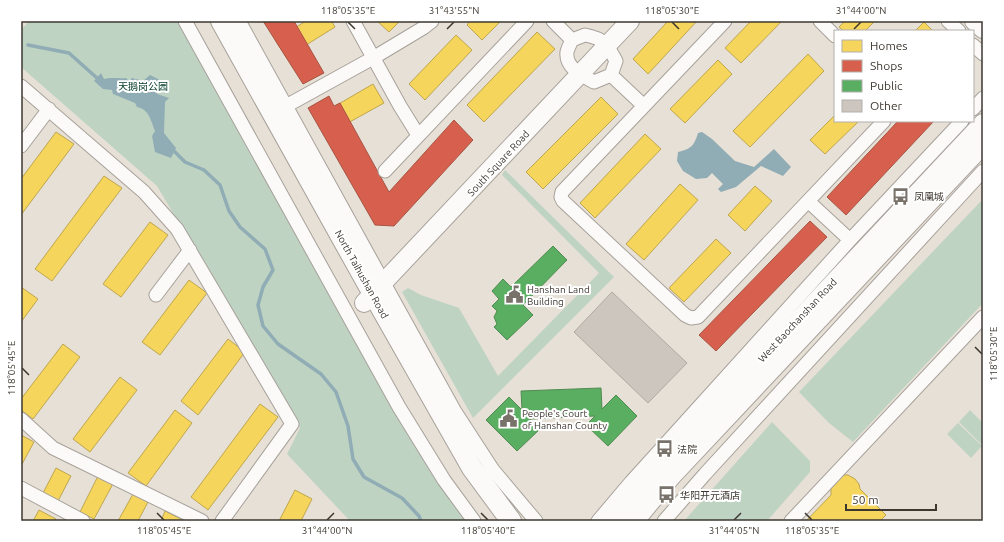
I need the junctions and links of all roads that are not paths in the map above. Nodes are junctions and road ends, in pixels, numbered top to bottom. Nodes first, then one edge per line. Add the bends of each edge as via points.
1 (185, 21) edge
2 (206, 21) edge
3 (221, 21) edge
4 (239, 21) edge
5 (353, 21) edge
6 (432, 21) edge
7 (527, 21) edge
8 (553, 21) edge
9 (630, 21) edge
10 (725, 21) edge
11 (820, 21) edge
12 (948, 21) edge
13 (974, 21) edge
14 (983, 29) edge
15 (958, 30) edge
16 (834, 35) edge
17 (572, 40) junction
18 (608, 46) junction
19 (974, 46) edge
20 (983, 54) edge
21 (373, 58) junction
22 (580, 75) junction
23 (611, 75) junction
24 (21, 86) edge
25 (983, 98) edge
26 (286, 106) junction
27 (644, 106) junction
28 (974, 108) edge
29 (48, 109) junction
30 (883, 122) edge
31 (961, 122) edge
32 (983, 123) edge
33 (418, 135) junction
34 (983, 145) edge
35 (21, 146) edge
36 (385, 171) dead end
37 (983, 171) edge
38 (808, 201) junction
39 (850, 240) junction
40 (190, 250) junction
41 (374, 293) junction
42 (156, 295) dead end
43 (983, 317) edge
44 (21, 419) edge
45 (21, 488) edge
46 (83, 521) edge
47 (202, 521) edge
48 (222, 521) edge
49 (474, 521) edge
50 (495, 521) edge
51 (511, 521) edge
52 (536, 521) edge
53 (598, 521) edge
54 (615, 521) edge
55 (635, 521) edge
56 (664, 521) edge
57 (791, 521) edge

1 - 49 street via 399,407 444,480
2 - 41 main road, North Taihushan Road
3 - 41 main road, North Taihushan Road
4 - 26 street
5 - 21 street
6 - 21 street
7 - 33 street
8 - 17 street
9 - 18 main road, South Square Road
10 - 27 street
11 - 16 street
12 - 15 street
13 - 14 main road
17 - 18 street via 585,35 598,38
17 - 22 street via 567,53 569,64
18 - 22 main road, South Square Road
18 - 23 street via 616,61
19 - 20 street
21 - 26 street
21 - 33 street
22 - 23 street via 594,82
22 - 41 main road, South Square Road
23 - 27 street
24 - 29 street
25 - 28 street
26 - 41 street
27 - 38 street via 562,192 561,197 685,316 698,317
29 - 35 street
29 - 40 street via 144,192 178,230
30 - 38 street
31 - 39 street
32 - 54 main road, West Baochanshan Road via 666,460
33 - 36 street
34 - 55 main road, West Baochanshan Road via 672,476
37 - 56 street
38 - 39 street
39 - 53 street
40 - 42 street
40 - 48 street via 292,424
41 - 50 main road, North Taihushan Road via 462,475
41 - 51 main road, North Taihushan Road via 472,468
41 - 52 street via 493,470
43 - 57 street
44 - 47 street via 53,448
45 - 46 street

